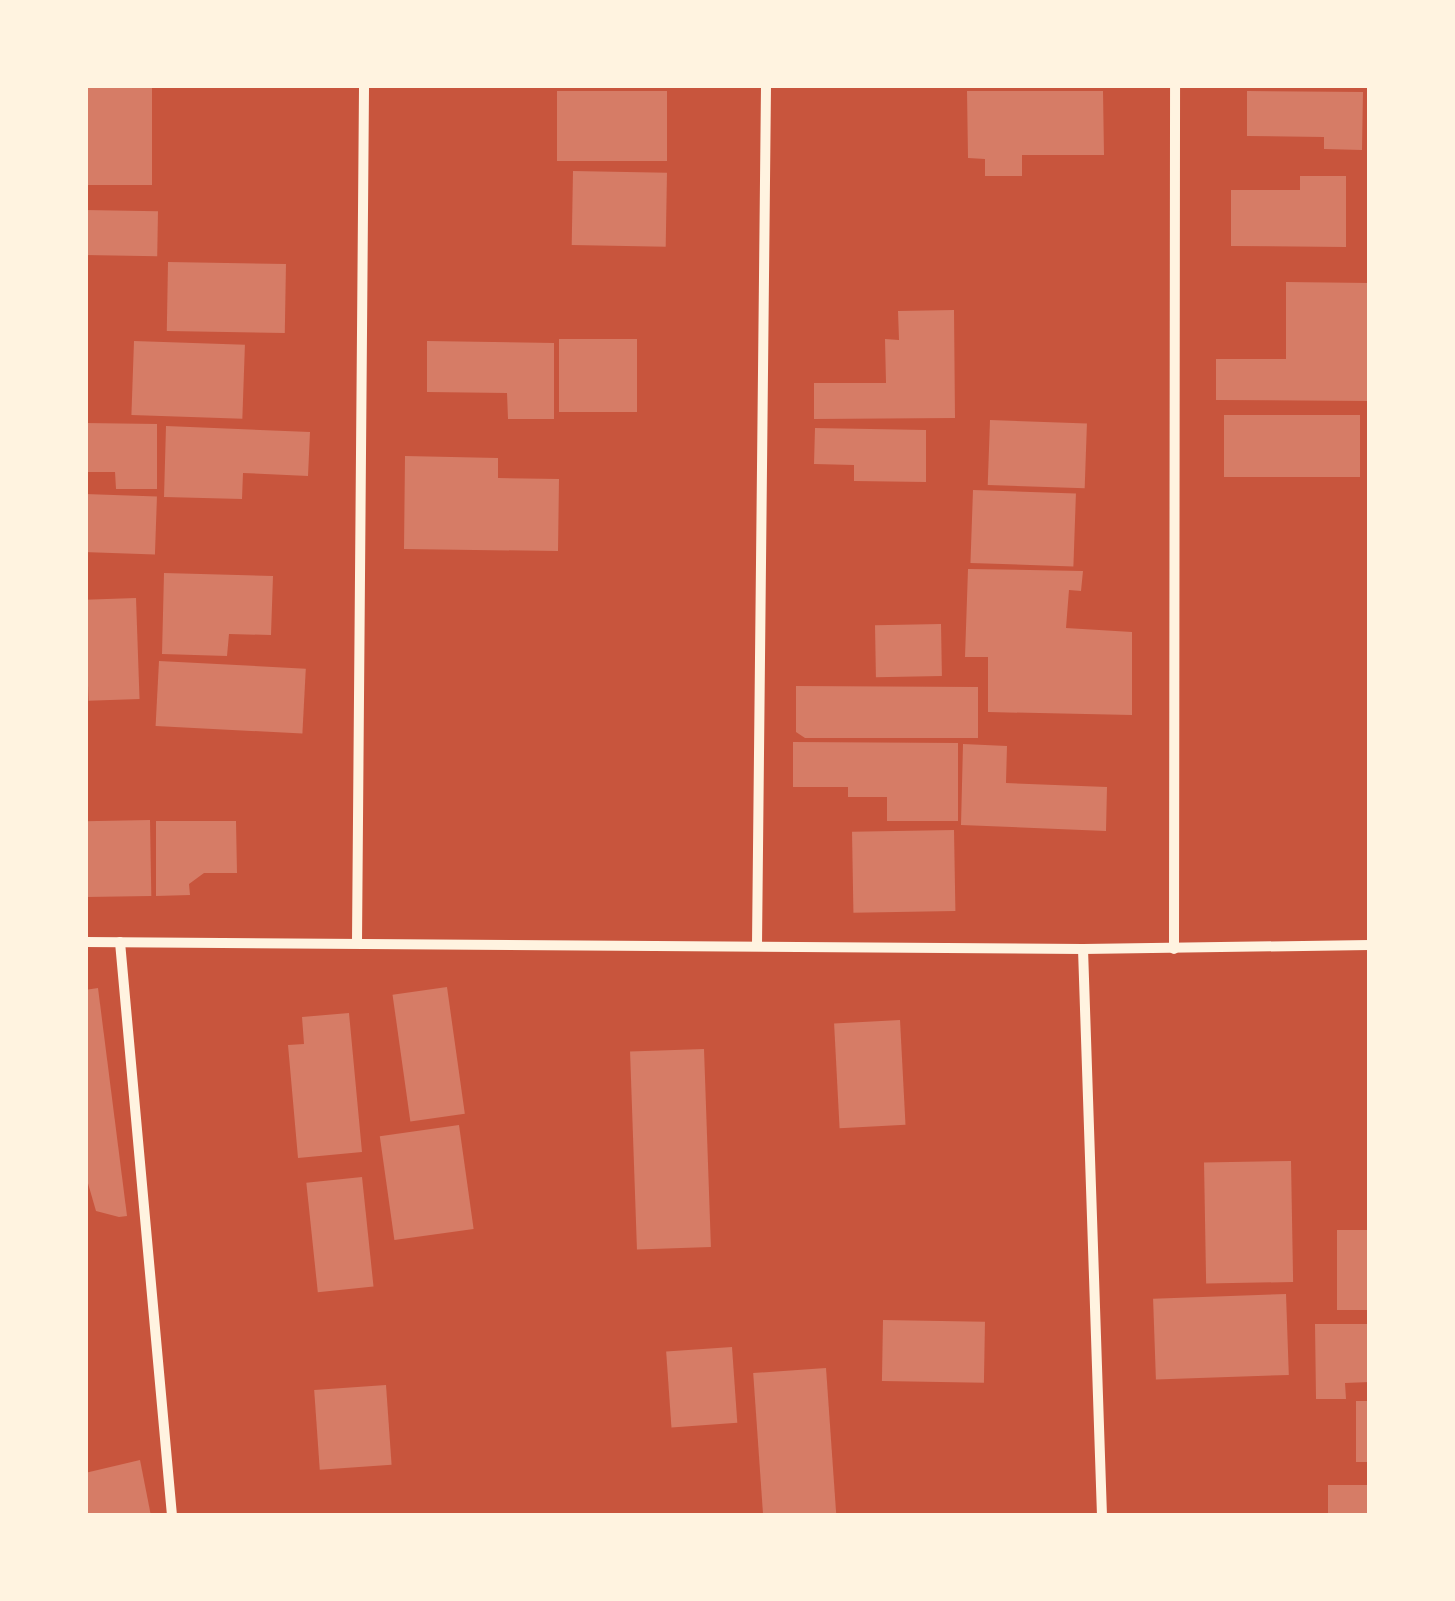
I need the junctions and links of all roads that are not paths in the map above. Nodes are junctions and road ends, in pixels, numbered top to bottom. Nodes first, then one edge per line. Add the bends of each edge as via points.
1 (364, 85) edge
2 (766, 85) edge
3 (1175, 85) edge
4 (85, 942) edge
5 (120, 942) junction
6 (357, 942) junction
7 (757, 944) junction
8 (1370, 944) edge
9 (1174, 949) junction
10 (1084, 950) junction
11 (172, 1516) edge
12 (1102, 1516) edge

1 - 6 street
2 - 7 street
3 - 9 street
4 - 5 street
5 - 6 street
5 - 11 street
6 - 7 street
7 - 10 street
8 - 9 street
9 - 10 street
10 - 12 street

